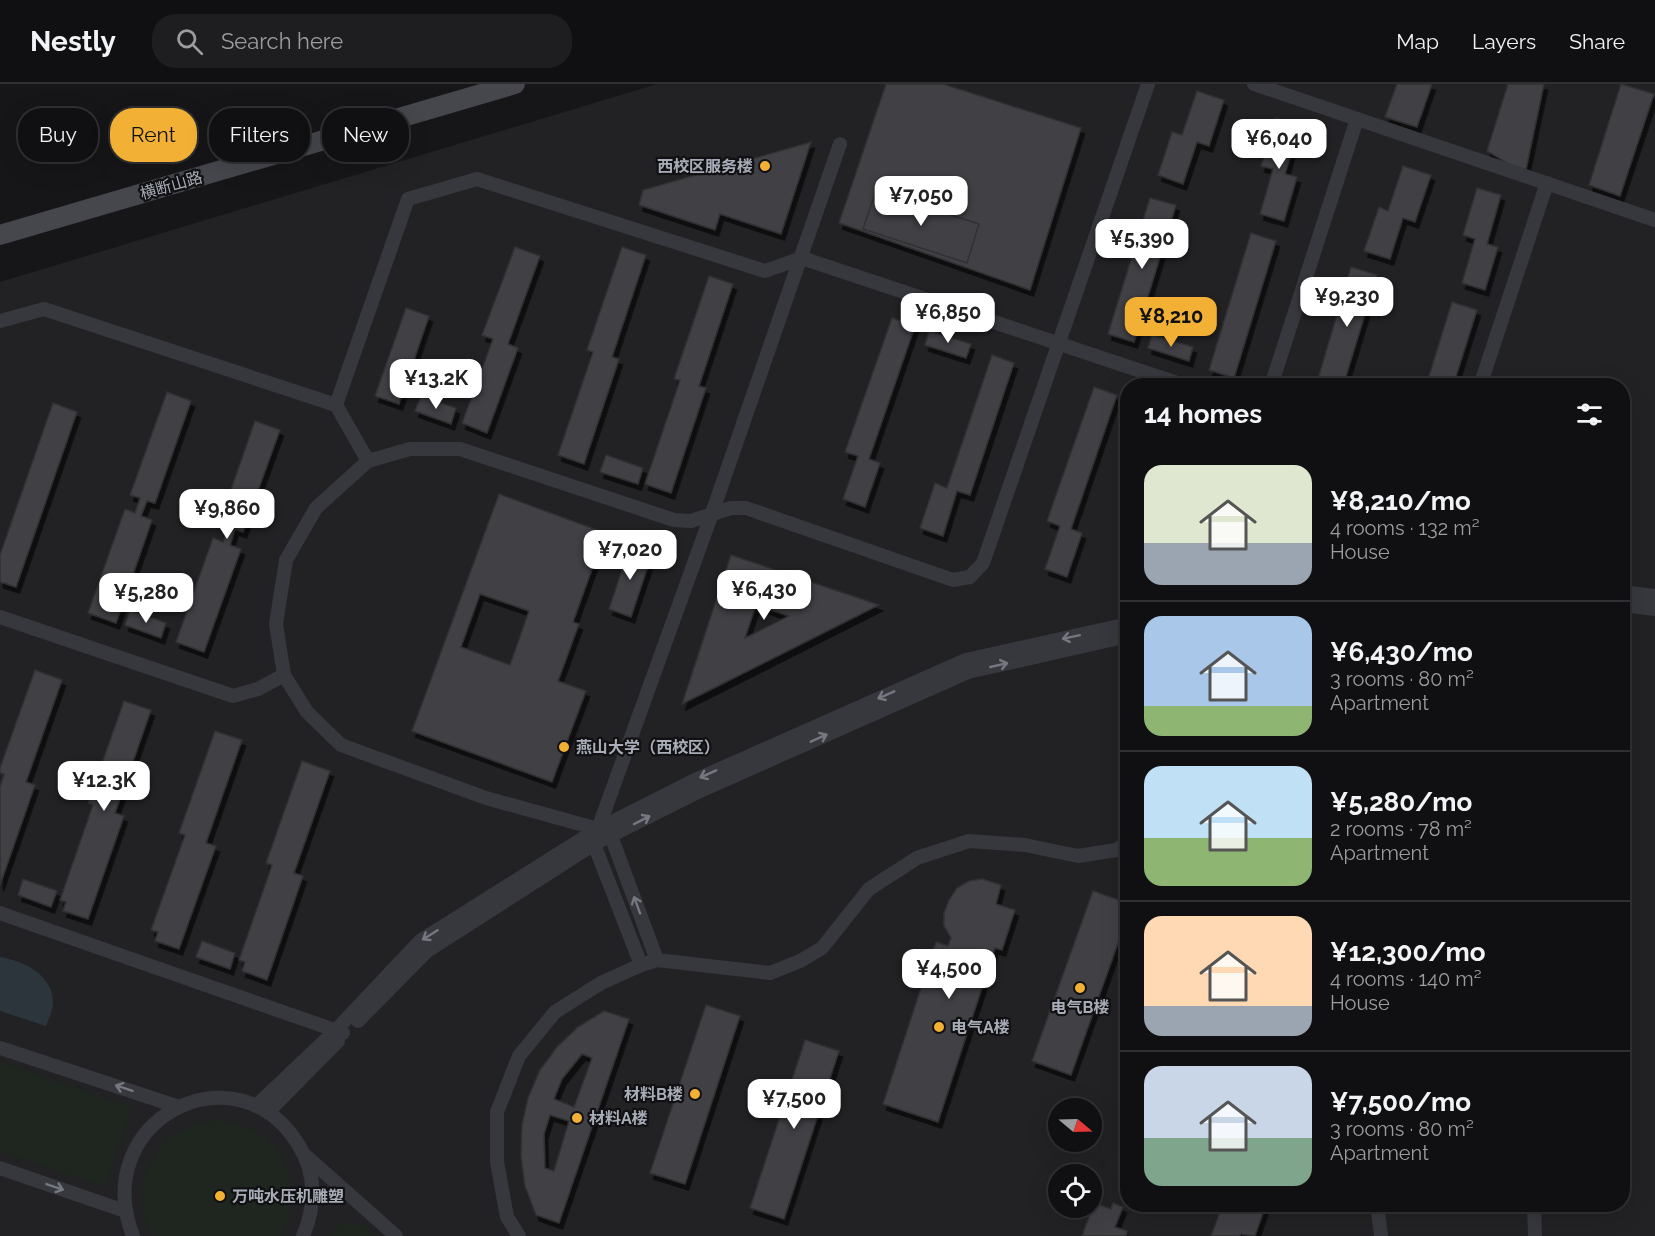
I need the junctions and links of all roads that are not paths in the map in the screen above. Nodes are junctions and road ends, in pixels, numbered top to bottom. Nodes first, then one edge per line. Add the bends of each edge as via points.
1 (515, 84) edge
2 (1148, 84) edge
3 (1254, 84) edge
4 (1357, 119) junction
5 (840, 144) dead end
6 (1547, 183) junction
7 (1655, 220) edge
8 (0, 235) edge
9 (802, 258) junction
10 (0, 321) edge
11 (1060, 342) junction
12 (1163, 378) edge
13 (1274, 378) edge
14 (1483, 378) edge
15 (336, 405) junction
16 (368, 461) junction
17 (711, 516) junction
18 (1630, 593) edge
19 (1655, 596) edge
20 (1630, 606) edge
21 (1655, 609) edge
22 (0, 617) edge
23 (1120, 626) edge
24 (1120, 638) edge
25 (284, 675) junction
26 (598, 829) junction
27 (611, 836) junction
28 (594, 844) junction
29 (1120, 847) edge
30 (0, 913) edge
31 (657, 960) junction
32 (640, 965) junction
33 (341, 1032) junction
34 (0, 1048) edge
35 (179, 1107) junction
36 (262, 1109) junction
37 (306, 1155) junction
38 (0, 1168) edge
39 (124, 1211) junction
40 (1378, 1212) edge
41 (1534, 1212) edge
42 (133, 1236) edge
43 (303, 1236) edge
44 (396, 1236) edge
45 (519, 1236) edge
46 (1380, 1236) edge
47 (1535, 1236) edge

1 - 8 main road, 横断山路
2 - 11 street
3 - 4 street
4 - 6 street
4 - 13 street
5 - 9 street
6 - 7 street
6 - 14 street
9 - 11 street
9 - 15 street via 765,271 477,179 408,199
9 - 17 street
10 - 15 street via 44,309
11 - 12 street
11 - 17 street via 983,563 970,577 953,580 746,508 731,508
15 - 16 street
16 - 17 street via 411,449 460,449 674,520
16 - 25 street via 316,508 285,560 276,624
17 - 26 street
18 - 19 street
20 - 21 street
22 - 25 street via 233,696 258,689
23 -> 26 street via 966,660 693,781
27 -> 24 street via 700,791 968,672
25 - 26 street via 307,712 341,745 486,798
26 - 27 street
26 - 28 street
26 -> 33 street via 420,941
27 - 28 street
31 -> 27 street
28 - 32 street
28 - 33 street via 427,951
29 - 31 street via 1078,856 1025,845 969,841 917,858 869,889 822,948 770,973
30 - 33 street
31 - 32 street
32 - 45 street via 601,983 555,1012 519,1056 497,1112 497,1162 507,1217
33 - 36 street
35 -> 34 street
35 - 36 street via 204,1099 231,1099
35 - 39 street via 153,1124 134,1149 124,1179
36 - 37 street via 290,1131
37 - 43 street via 313,1182 312,1209
37 - 44 street
38 -> 39 street
39 - 42 street
40 - 46 street
41 - 47 street

